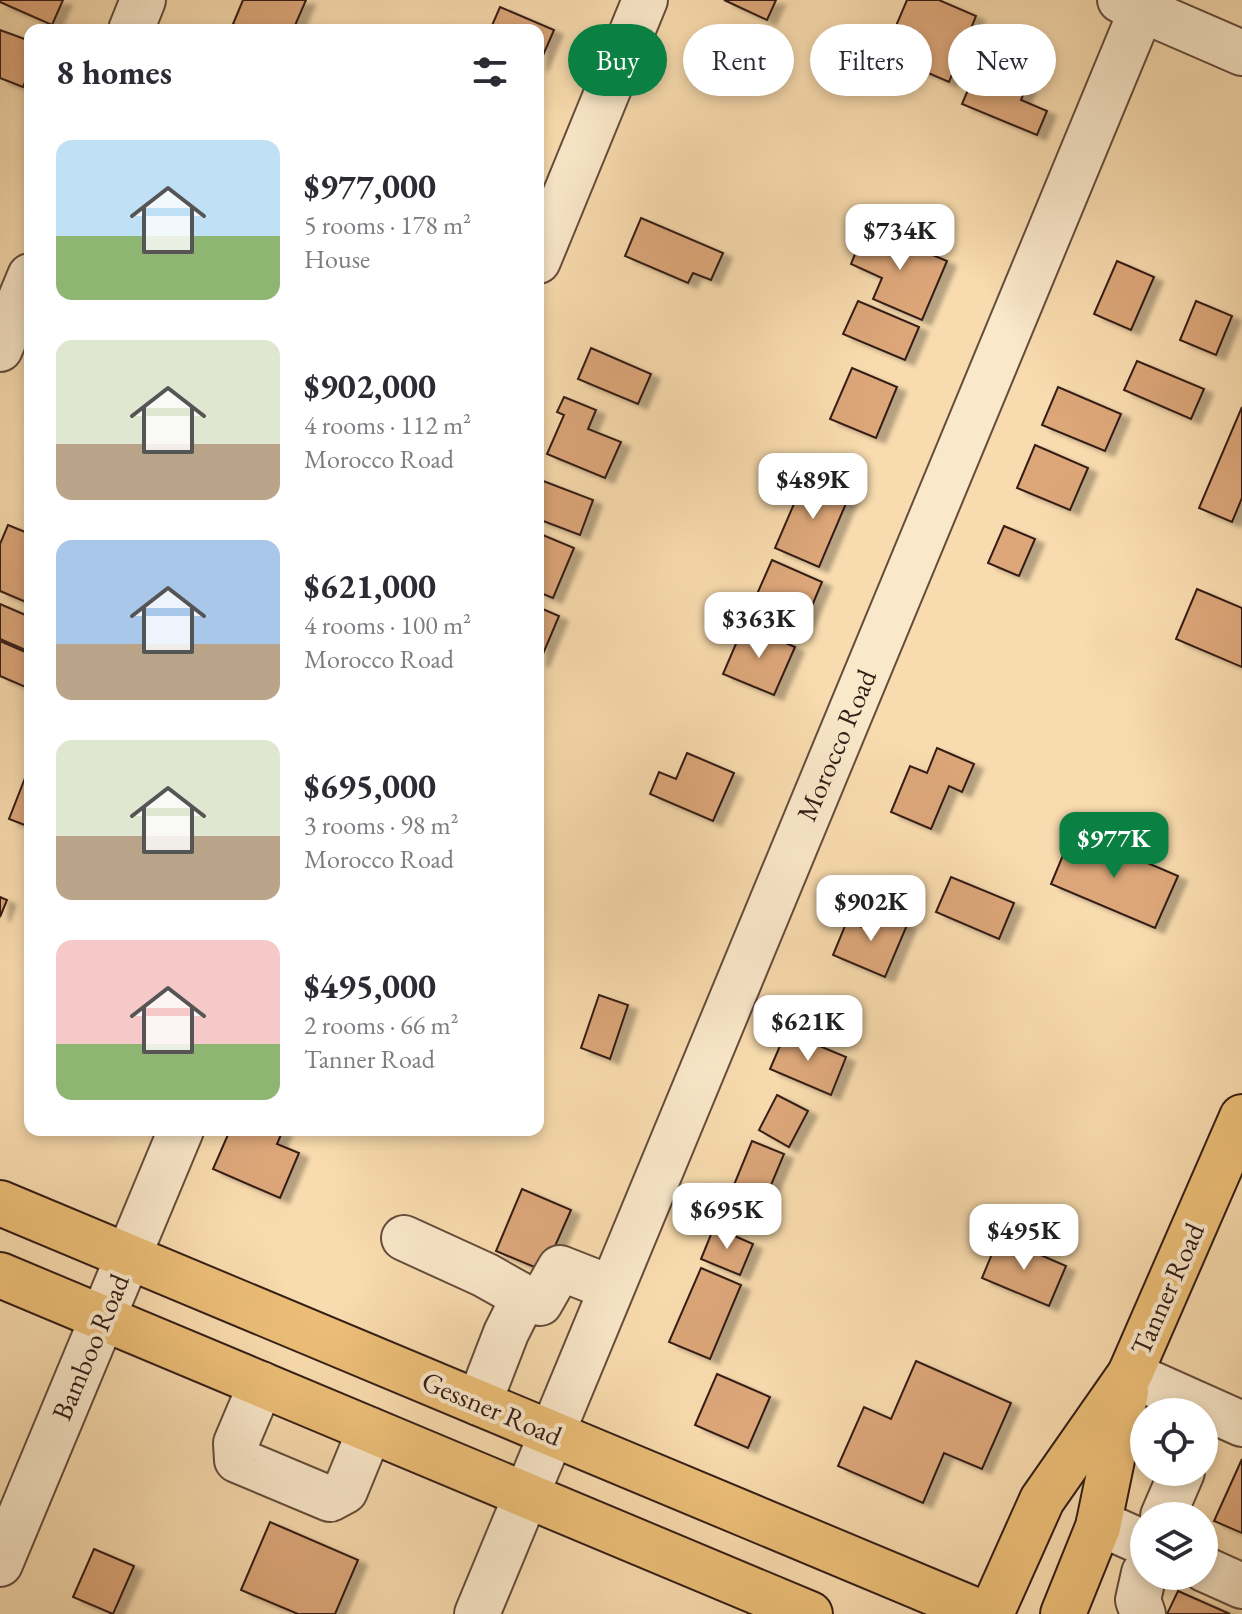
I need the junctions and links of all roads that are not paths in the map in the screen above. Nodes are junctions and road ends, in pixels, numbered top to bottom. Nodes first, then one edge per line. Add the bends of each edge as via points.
1 (143, 0) edge
2 (645, 0) edge
3 (1131, 5) edge
4 (133, 24) edge
5 (1242, 53) edge
6 (544, 246) edge
7 (24, 291) edge
8 (0, 349) edge
9 (1242, 1117) edge
10 (178, 1136) edge
11 (0, 1203) edge
12 (404, 1238) dead end
13 (128, 1256) junction
14 (0, 1275) edge
15 (611, 1288) junction
16 (524, 1297) junction
17 (102, 1318) junction
18 (1130, 1374) junction
19 (261, 1384) junction
20 (1177, 1398) edge
21 (479, 1403) junction
22 (370, 1430) junction
23 (552, 1433) junction
24 (526, 1495) junction
25 (1099, 1523) junction
26 (1130, 1537) edge
27 (0, 1564) edge
28 (1218, 1575) edge
29 (1242, 1586) edge
30 (1140, 1590) edge
31 (477, 1614) edge
32 (810, 1614) edge
33 (984, 1614) edge
34 (991, 1614) edge
35 (1063, 1614) edge
36 (1143, 1614) edge

1 - 4 street
2 - 6 street
3 - 5 street
3 - 15 street, Morocco Road
7 - 8 street
9 - 18 main road, Tanner Road
10 - 13 street, Bamboo Road
11 - 13 main road, Gessner Road
12 - 16 street
13 - 17 street, Bamboo Road
13 - 21 main road, Gessner Road
14 - 17 main road
15 - 16 street via 560,1268 540,1303
15 - 23 street, Morocco Road
16 - 21 street
17 - 19 main road
17 - 27 street, Bamboo Road
18 - 20 street
18 - 25 main road, Tanner Road
18 - 34 main road, Tanner Road via 1042,1500
19 - 22 main road
19 - 22 street via 236,1443 237,1460 330,1499 345,1491
21 - 23 main road, Gessner Road
22 - 24 main road
23 - 24 street, Morocco Road
23 - 33 main road, Gessner Road
24 - 31 street, Morocco Road
24 - 32 main road
25 - 26 street
25 - 35 main road, Tanner Road
28 - 29 street
30 - 36 street

